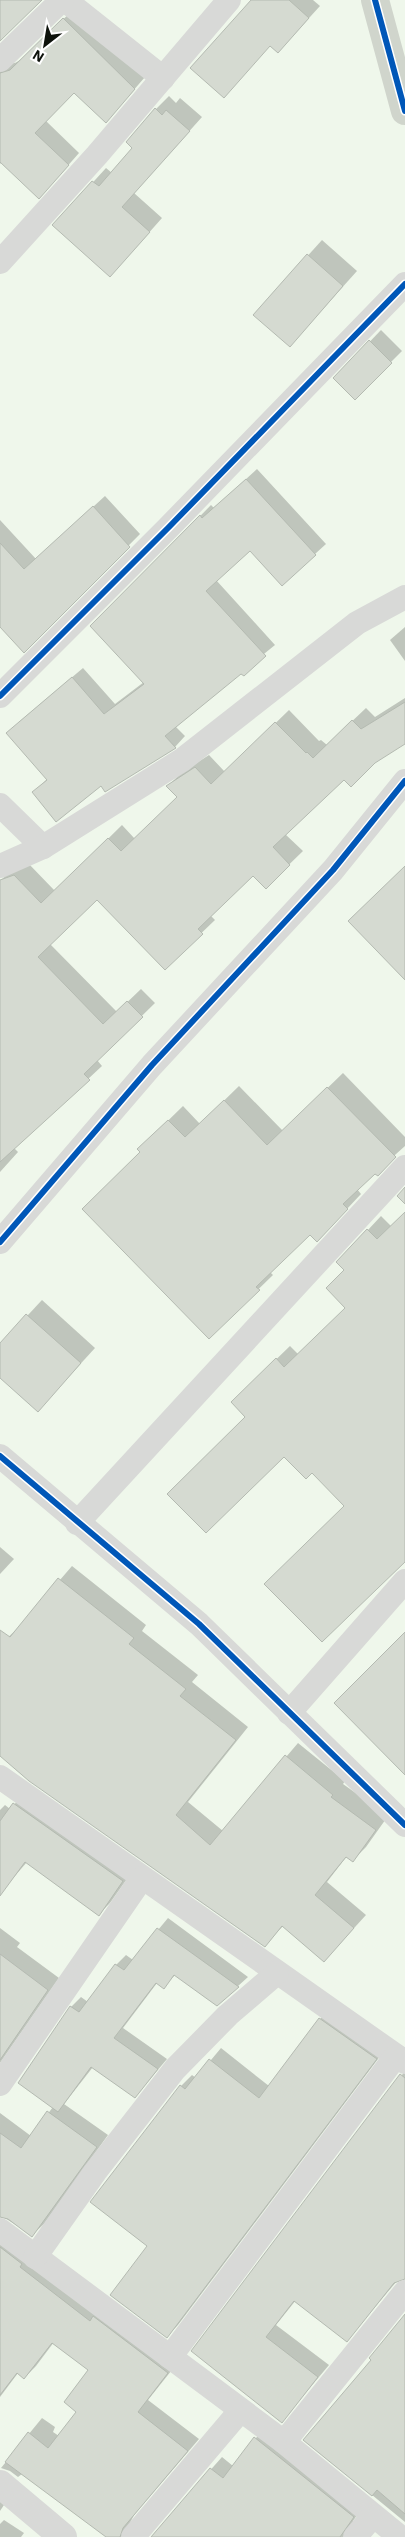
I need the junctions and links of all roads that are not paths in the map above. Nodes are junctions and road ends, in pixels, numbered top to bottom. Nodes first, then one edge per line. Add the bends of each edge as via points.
1 (64, 0) edge
2 (229, 0) edge
3 (375, 0) edge
4 (0, 60) edge
5 (162, 78) junction
6 (405, 111) edge
7 (0, 262) edge
8 (405, 284) edge
9 (405, 597) edge
10 (0, 696) edge
11 (405, 781) edge
12 (0, 805) edge
13 (43, 847) junction
14 (0, 866) edge
15 (405, 1167) edge
16 (0, 1242) edge
17 (0, 1456) edge
18 (77, 1523) junction
19 (405, 1581) edge
20 (289, 1713) junction
21 (4, 1788) edge
22 (405, 1825) edge
23 (142, 1878) junction
24 (276, 1973) junction
25 (401, 2059) edge
26 (0, 2084) edge
27 (0, 2230) edge
28 (35, 2257) junction
29 (405, 2292) edge
30 (170, 2357) junction
31 (240, 2411) junction
32 (284, 2442) junction
33 (0, 2484) edge
34 (373, 2516) junction
35 (63, 2537) edge
36 (133, 2537) edge
37 (355, 2537) edge
38 (400, 2537) edge

1 - 4 street
1 - 5 street
2 - 5 street
3 - 6 main road
5 - 7 street
8 - 10 street
9 - 13 street via 357,623 182,760
11 - 16 street via 333,870 152,1065
12 - 13 street
13 - 14 street
15 - 18 street
17 - 18 street
18 - 20 street via 199,1624
19 - 20 street
20 - 22 street
21 - 23 street
23 - 24 street
23 - 26 street
24 - 25 street
24 - 28 street via 228,2015 175,2069 95,2172
25 - 30 street
27 - 28 street
28 - 30 street
29 - 32 street
30 - 31 street
31 - 32 street
31 - 36 street
32 - 34 street
33 - 35 street
34 - 37 street
34 - 38 street

